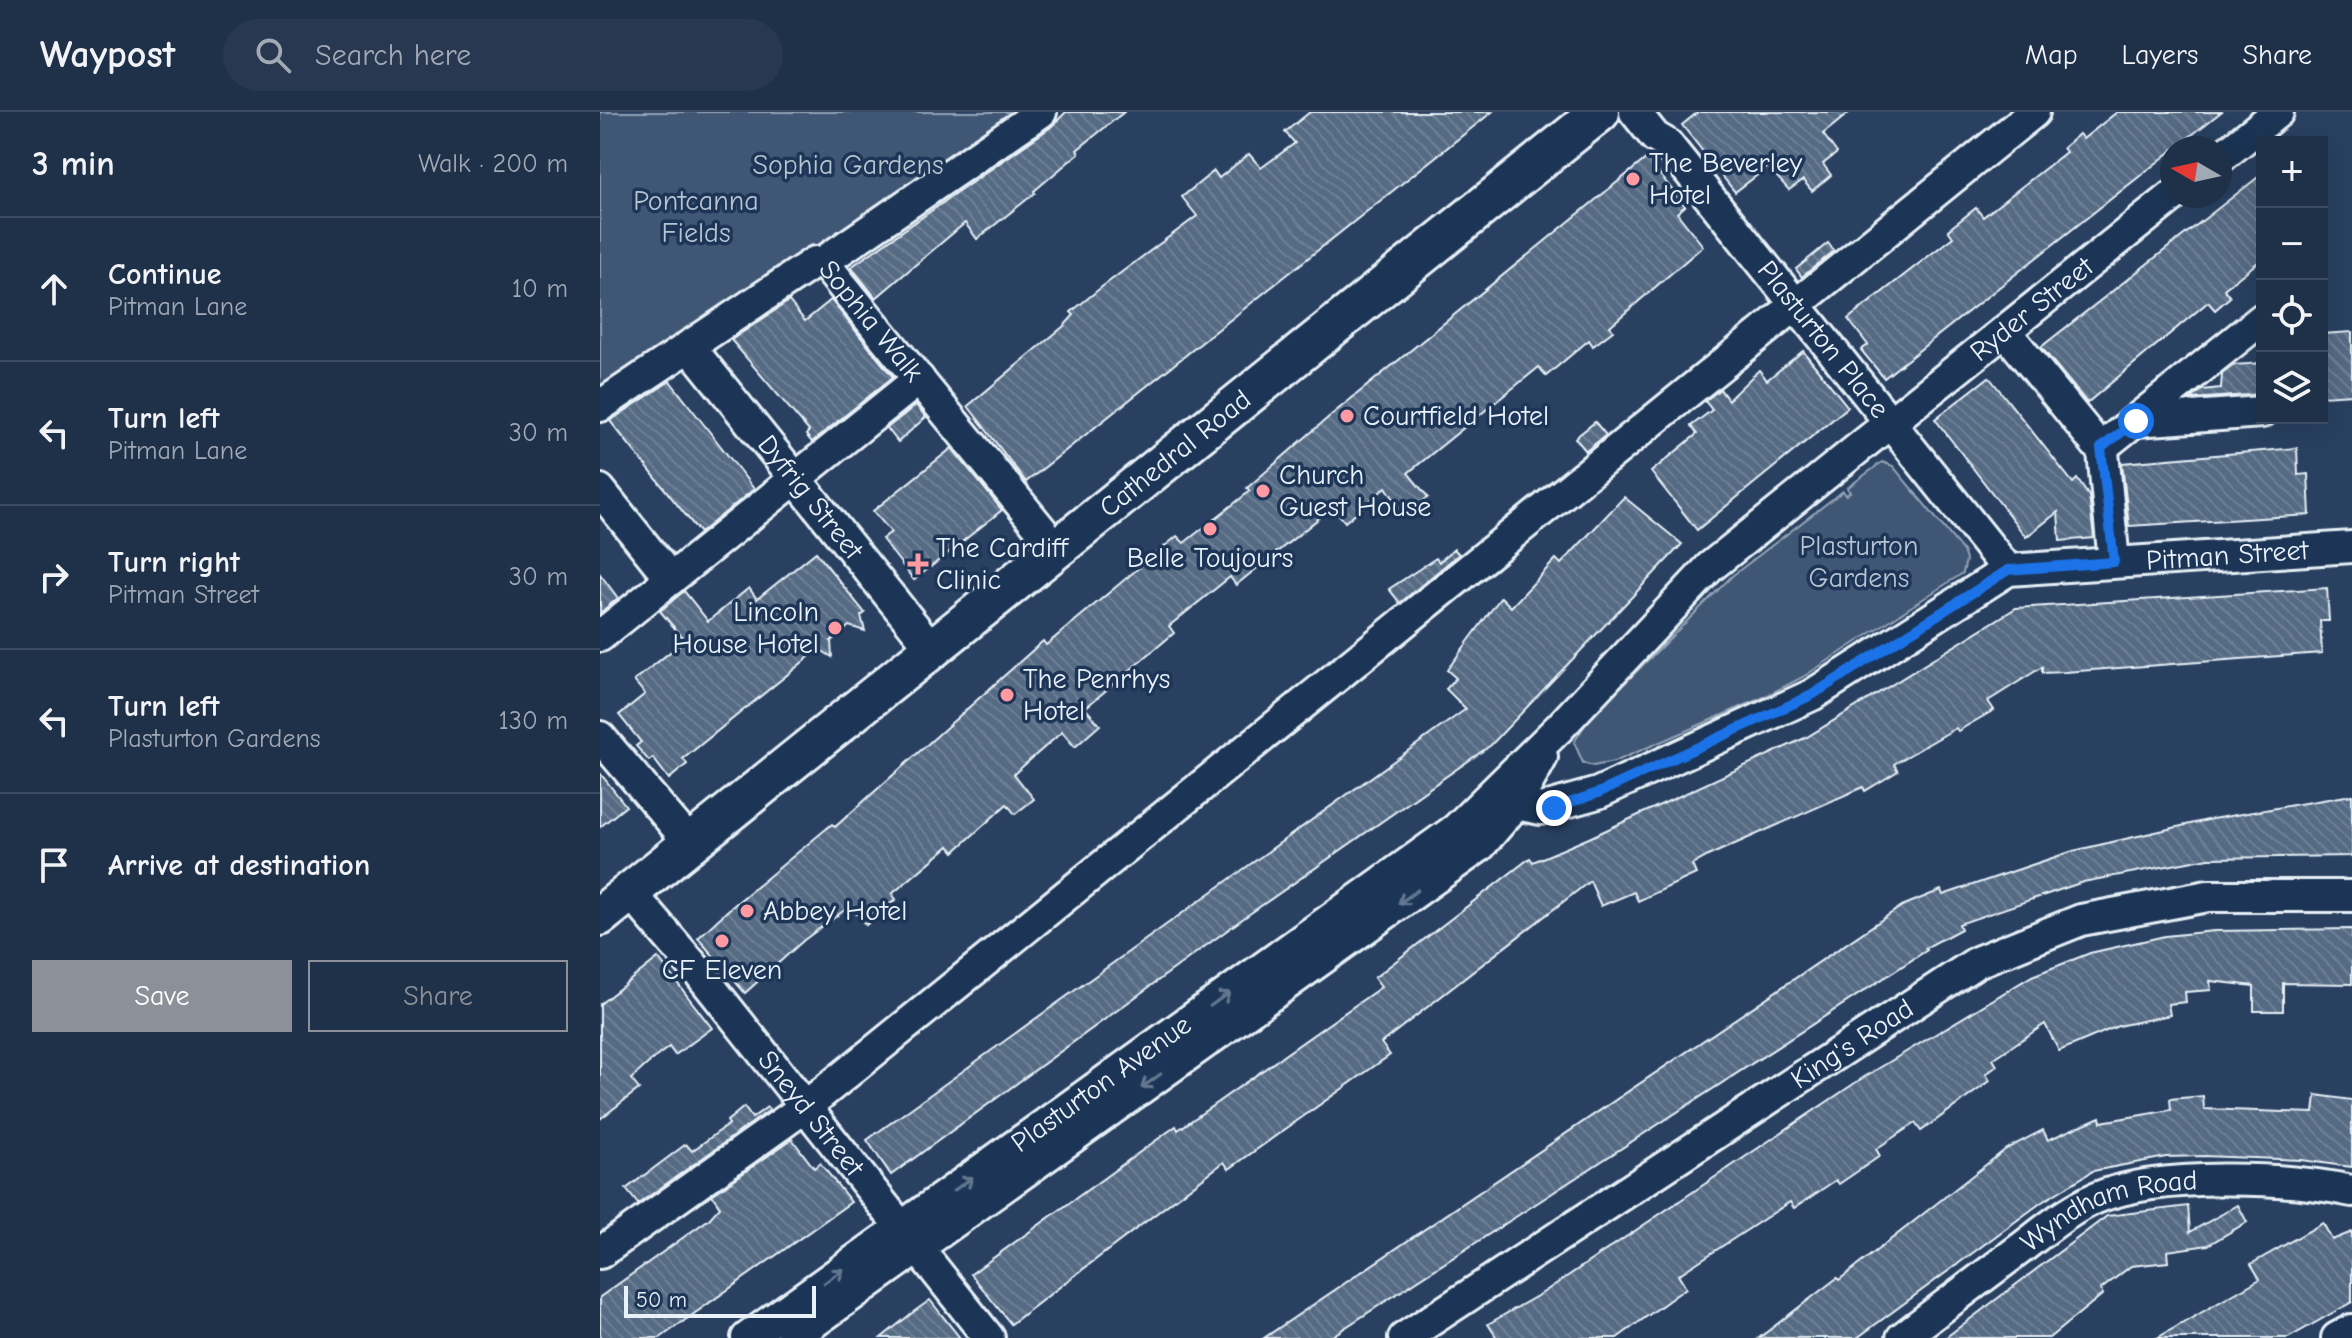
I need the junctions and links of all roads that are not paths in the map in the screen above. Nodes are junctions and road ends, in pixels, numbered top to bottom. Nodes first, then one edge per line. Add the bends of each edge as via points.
1 (1041, 112) edge
2 (1600, 112) edge
3 (1635, 112) edge
4 (2034, 112) edge
5 (2271, 127) edge
6 (2232, 151) edge
7 (2160, 206) edge
8 (823, 262) junction
9 (1796, 304) junction
10 (2256, 324) edge
11 (2005, 331) junction
12 (689, 346) junction
13 (919, 379) junction
14 (600, 406) edge
15 (2256, 412) edge
16 (2136, 421) junction
17 (1892, 423) junction
18 (2101, 448) junction
19 (796, 479) junction
20 (600, 490) edge
21 (2352, 547) edge
22 (1057, 549) junction
23 (2114, 562) junction
24 (2008, 570) junction
25 (671, 579) junction
26 (600, 636) edge
27 (933, 650) junction
28 (600, 737) edge
29 (1504, 798) junction
30 (691, 844) junction
31 (630, 892) junction
32 (2352, 896) edge
33 (600, 916) edge
34 (805, 1107) junction
35 (2352, 1191) edge
36 (909, 1238) junction
37 (600, 1253) edge
38 (2352, 1330) edge
39 (747, 1338) edge
40 (792, 1338) edge
41 (989, 1338) edge
42 (1404, 1338) edge
43 (1902, 1338) edge
44 (2337, 1338) edge

1 - 8 street, Sophia Walk
2 - 22 main road, Cathedral Road
3 - 9 street, Plasturton Place
4 - 9 street
5 - 6 street
7 - 11 street, Ryder Street
8 - 12 street via 815,262
8 - 13 street, Sophia Walk
9 - 17 street, Plasturton Place
9 - 34 street
10 - 16 street
11 - 17 street, Ryder Street
11 - 18 street
12 - 14 street
12 - 19 street, Dyfrig Street
13 - 19 street
13 - 22 street, Sophia Walk
15 - 16 street
16 - 18 street
17 - 24 street, Plasturton Place
17 - 29 street via 1710,567 1559,728
18 - 23 street
19 - 25 street
19 - 27 street, Dyfrig Street
20 - 25 street
21 - 23 street, Pitman Street
22 - 27 main road, Cathedral Road
23 - 24 street, Pitman Street
24 - 29 street via 1812,695 1574,802 1541,809
25 - 26 street
27 - 30 main road, Cathedral Road
28 - 30 street
29 - 36 street, Plasturton Avenue via 1464,840
30 - 31 main road, Cathedral Road
31 - 33 main road, Cathedral Road
31 - 34 street, Sneyd Street
32 - 42 street, King's Road via 2208,896 2081,920 1977,962
34 - 36 street, Sneyd Street
34 - 37 street
35 - 43 street, Wyndham Road via 2207,1181 2139,1187 2096,1198 2053,1224
39 -> 36 street, Plasturton Avenue
36 - 40 street, Plasturton Avenue
36 - 41 street, Sneyd Street
38 - 44 street

